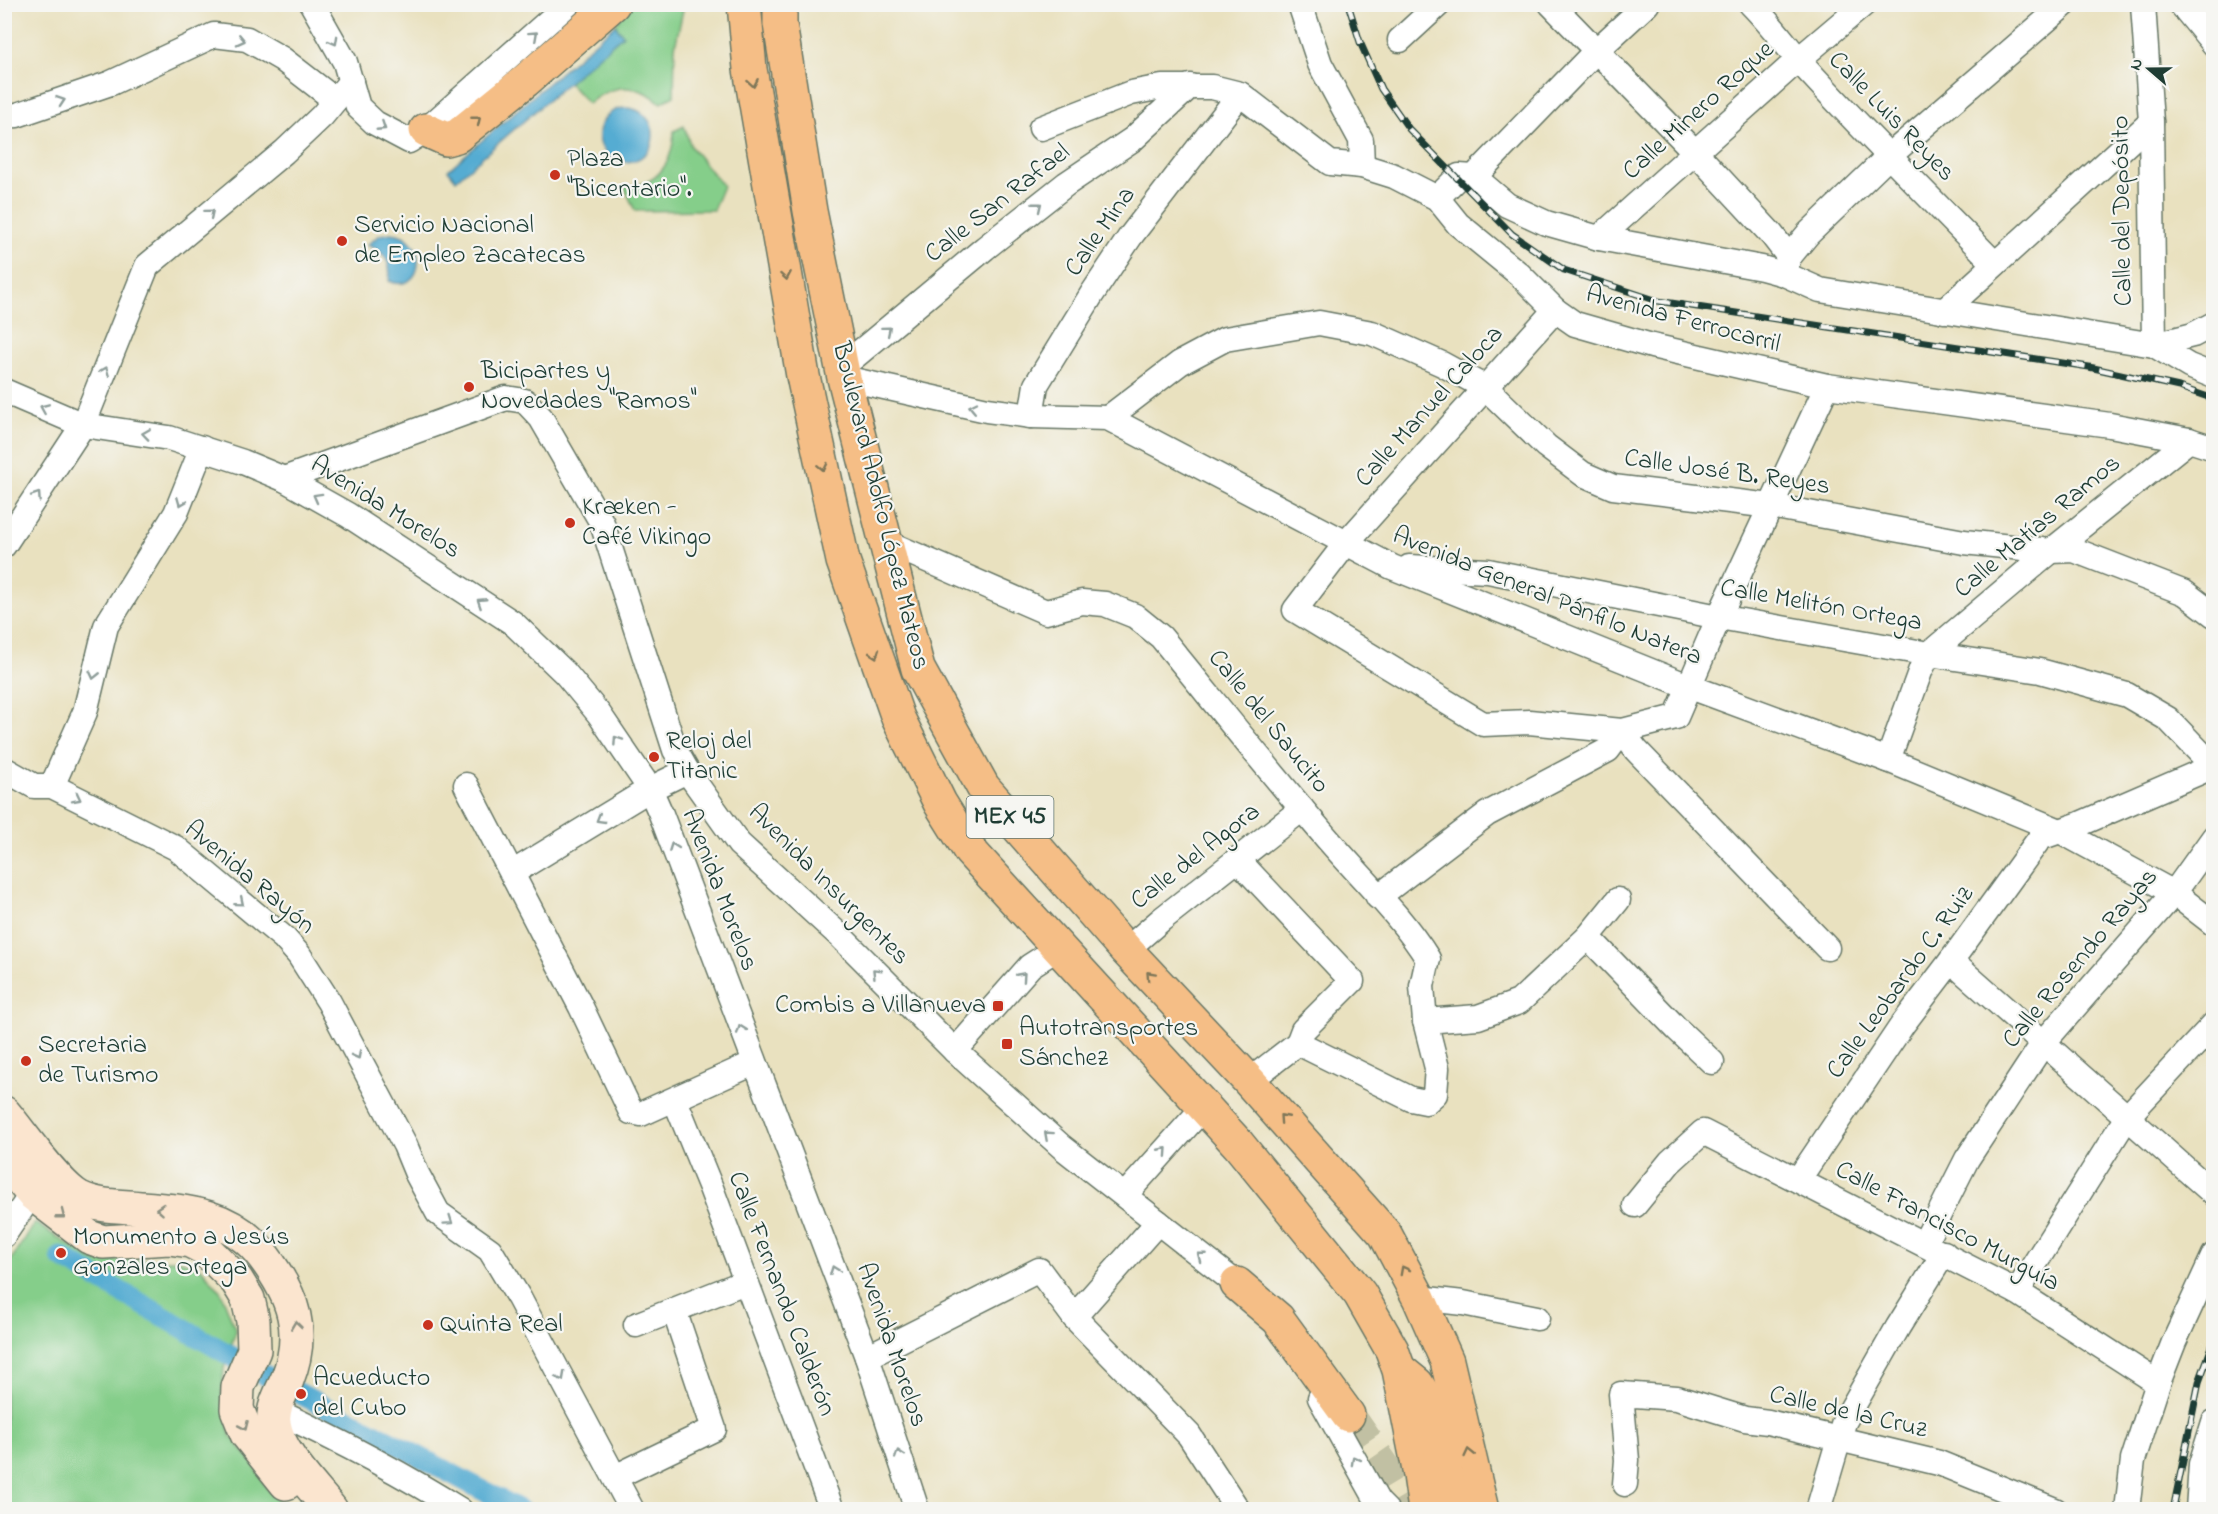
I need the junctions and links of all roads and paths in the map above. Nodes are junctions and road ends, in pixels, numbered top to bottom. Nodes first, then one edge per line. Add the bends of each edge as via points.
1 (312, 4) edge
2 (568, 4) edge
3 (613, 4) edge
4 (735, 4) edge
5 (1300, 4) edge
6 (1439, 4) edge
7 (1551, 4) edge
8 (1647, 4) edge
9 (1864, 4) edge
10 (2065, 4) edge
11 (2143, 4) edge
12 (2181, 4) edge
13 (1764, 9) edge
14 (786, 11) edge
15 (745, 20) edge
16 (1401, 40) dead end
17 (2214, 44) edge
18 (1596, 51) junction
19 (1798, 60) junction
20 (351, 81) junction
21 (1190, 86) junction
22 (1240, 94) junction
23 (335, 100) junction
24 (4, 116) edge
25 (2151, 123) junction
26 (1041, 128) dead end
27 (426, 130) junction
28 (1696, 153) junction
29 (1888, 157) junction
30 (1362, 166) junction
31 (1474, 177) junction
32 (1437, 198) junction
33 (1599, 238) junction
34 (1995, 264) junction
35 (1786, 266) junction
36 (810, 292) dead end
37 (1555, 310) junction
38 (1944, 311) junction
39 (2214, 324) edge
40 (2154, 345) junction
41 (843, 373) junction
42 (2214, 376) edge
43 (1827, 386) junction
44 (1486, 388) junction
45 (4, 391) edge
46 (1031, 416) junction
47 (1108, 418) junction
48 (83, 425) junction
49 (2189, 440) junction
50 (202, 448) junction
51 (2214, 448) edge
52 (285, 479) junction
53 (1771, 506) junction
54 (886, 542) junction
55 (1347, 542) junction
56 (4, 545) edge
57 (2051, 551) junction
58 (1392, 567) junction
59 (2214, 615) edge
60 (1719, 617) junction
61 (1929, 654) junction
62 (918, 669) junction
63 (1688, 686) junction
64 (1622, 731) junction
65 (1888, 760) junction
66 (2213, 766) edge
67 (4, 769) edge
68 (687, 771) junction
69 (466, 785) dead end
70 (52, 786) junction
71 (650, 789) junction
72 (1302, 809) junction
73 (2060, 831) junction
74 (2214, 837) edge
75 (1237, 859) junction
76 (512, 873) junction
77 (2174, 893) junction
78 (1378, 897) junction
79 (1618, 900) dead end
80 (2214, 924) edge
81 (1588, 937) junction
82 (1058, 948) junction
83 (1827, 948) dead end
84 (1126, 950) junction
85 (1951, 962) junction
86 (1425, 1021) junction
87 (2214, 1024) edge
88 (2044, 1042) junction
89 (1298, 1043) junction
90 (955, 1051) junction
91 (1712, 1062) dead end
92 (754, 1063) junction
93 (1249, 1081) junction
94 (675, 1100) junction
95 (1203, 1108) junction
96 (4, 1113) edge
97 (2127, 1117) junction
98 (4, 1160) edge
99 (40, 1180) junction
100 (1798, 1180) junction
101 (2214, 1194) edge
102 (1125, 1195) junction
103 (1635, 1205) dead end
104 (1158, 1222) junction
105 (4, 1235) edge
106 (1934, 1249) junction
107 (2214, 1255) edge
108 (745, 1282) junction
109 (1237, 1284) junction
110 (2017, 1292) junction
111 (1419, 1298) junction
112 (674, 1311) junction
113 (1074, 1317) junction
114 (1537, 1318) dead end
115 (636, 1325) dead end
116 (867, 1357) junction
117 (1399, 1370) junction
118 (2158, 1383) junction
119 (274, 1410) junction
120 (1348, 1415) tunnel mouth
121 (2214, 1422) edge
122 (1840, 1440) junction
123 (1420, 1475) junction
124 (615, 1476) junction
125 (1626, 1484) dead end
126 (309, 1509) edge
127 (332, 1509) edge
128 (460, 1509) edge
129 (632, 1509) edge
130 (832, 1509) edge
131 (917, 1509) edge
132 (1238, 1509) edge
133 (1386, 1509) edge
134 (1402, 1509) edge
135 (1425, 1509) edge
136 (1453, 1509) edge
137 (1482, 1509) edge
138 (1818, 1509) edge
139 (2055, 1509) edge
140 (2127, 1509) edge
141 (2198, 1509) edge

1 -> 20 street via 345,62
27 -> 2 street
27 -> 3 main road via 446,139 457,136
4 - 15 street
5 - 30 street via 1320,64 1361,140
6 - 16 street
7 - 18 street
8 - 18 street
9 - 19 street, Calle Minero Roque
10 - 29 street
11 - 25 street, Calle del Depósito
12 - 17 street
13 - 19 street, Calle Luis Reyes
14 - 41 main road, Boulevard Adolfo López Mateos / MEX 45 via 810,211
15 -> 82 main road, Boulevard Adolfo López Mateos / MEX 45 via 803,376 843,561 898,718 940,803 970,851
18 - 28 street
18 - 31 street
19 - 28 street, Calle Minero Roque
19 - 29 street, Calle Luis Reyes
20 - 23 street
20 -> 27 street via 358,107 375,123 409,141
21 - 22 street
21 - 26 street via 1131,93
41 -> 21 street, Calle San Rafael via 986,248 1066,184 1132,139
22 - 30 street, Avenida Ferrocarril via 1330,163
22 - 46 street, Calle Mina via 1130,237 1092,294 1036,385
24 -> 23 street via 111,83 214,35 247,39 282,59
48 -> 23 street via 147,266 284,152
25 - 34 street
25 - 40 street, Calle del Depósito
28 - 33 street, Calle Minero Roque
28 - 35 street via 1772,235
29 - 34 street, Calle Luis Reyes
29 - 35 street via 1808,234
30 - 32 street, Avenida Ferrocarril via 1394,176
31 - 32 street via 1459,176
31 - 33 street via 1517,210 1546,224
32 - 37 street, Avenida Ferrocarril via 1458,224 1519,274
33 - 35 street via 1762,268
34 - 38 street
35 - 38 street via 1820,290
36 - 62 main road via 861,543 877,593
37 - 43 street, Avenida Ferrocarril via 1575,324 1652,346
37 - 44 street, Calle Manuel Caloca
38 - 40 street
39 - 40 street via 2193,335
40 - 42 street via 2188,366
46 -> 41 street, Avenida General Pánfilo Natera via 987,410
41 - 54 main road, Boulevard Adolfo López Mateos / MEX 45
43 - 49 street, Avenida Ferrocarril via 2110,424
43 - 53 street
44 - 47 street, Calle José B. Reyes via 1372,333 1319,323 1225,339 1180,363
44 - 53 street, Calle José B. Reyes via 1545,446 1583,474 1613,487
44 - 55 street, Calle Manuel Caloca
48 -> 45 street, Avenida Morelos
46 - 47 street, Avenida General Pánfilo Natera
47 - 55 street, Avenida General Pánfilo Natera
50 -> 48 street, Avenida Morelos via 169,438
56 -> 48 street
49 - 51 street, Avenida Ferrocarril
49 - 57 street, Calle Matías Ramos
50 - 52 street, Avenida Morelos
50 -> 70 street via 176,513 106,626 85,712
52 - 68 street, Avenida Insurgentes via 506,398 525,401 541,418 602,523 675,750
71 -> 52 street, Avenida Morelos via 572,681 513,623 348,515
53 - 57 street, Calle José B. Reyes via 1964,542
53 - 60 street
54 - 62 main road, Boulevard Adolfo López Mateos / MEX 45
54 - 72 street, Calle del Saucito via 1046,612 1082,602 1105,604 1136,616 1161,637
55 - 58 street, Avenida General Pánfilo Natera
55 - 64 street, Calle Manuel Caloca via 1295,610 1483,724 1529,722
57 - 59 street, Calle José B. Reyes via 2074,550 2185,593
57 - 61 street, Calle Matías Ramos
58 - 60 street, Calle Melitón Ortega via 1488,571
58 - 63 street, Avenida General Pánfilo Natera
60 - 61 street, Calle Melitón Ortega
60 - 63 street
61 - 65 street, Calle Matías Ramos
61 - 66 street, Calle Melitón Ortega via 2040,671 2127,695 2168,719
62 - 84 main road, Boulevard Adolfo López Mateos / MEX 45 via 983,787
63 - 64 street via 1676,717
63 - 65 street, Avenida General Pánfilo Natera
64 - 78 street via 1608,750 1487,814
64 - 83 street
65 - 73 street, Avenida General Pánfilo Natera
66 - 73 street, Calle Leobardo C. Ruiz
67 - 70 street, Avenida Rayón via 34,786
68 - 71 street
90 -> 68 street, Avenida Insurgentes via 839,935 739,844
69 - 76 street
70 -> 124 street, Avenida Rayón via 176,848 299,955 329,1002 438,1213 490,1250
71 -> 76 street
92 -> 71 street, Avenida Morelos
72 - 75 street, Calle del Agora
72 - 78 street, Calle del Saucito
73 - 77 street, Avenida General Pánfilo Natera
73 - 85 street, Calle Leobardo C. Ruiz via 2040,838
74 - 77 street, Calle Rosendo Rayas
75 - 84 street, Calle del Agora
75 - 89 street via 1352,981 1304,1030
76 - 94 street via 631,1112 642,1114
77 - 80 street, Avenida General Pánfilo Natera
77 - 88 street, Calle Rosendo Rayas
78 - 86 street, Calle del Saucito via 1410,931 1428,959 1422,986
79 - 81 street
81 - 86 street via 1519,1002 1478,1017
81 - 91 street
90 -> 82 street via 1030,966
82 - 95 main road, Boulevard Adolfo López Mateos / MEX 45
93 -> 84 main road, Boulevard Adolfo López Mateos / MEX 45
85 - 88 street
85 - 100 street, Calle Leobardo C. Ruiz via 1903,1024
86 - 89 street, Calle del Saucito via 1437,1068 1435,1094 1426,1102 1411,1099
87 - 97 street
88 - 97 street
88 - 106 street, Calle Rosendo Rayas via 1967,1159
89 - 93 street
102 -> 90 street, Avenida Insurgentes via 1062,1147
92 - 94 street
116 -> 92 street, Avenida Morelos
111 -> 93 main road, Boulevard Adolfo López Mateos / MEX 45 via 1385,1234
94 - 108 street, Calle Fernando Calderón
102 -> 95 street
95 - 117 main road, Boulevard Adolfo López Mateos / MEX 45 via 1238,1144 1360,1294
96 - 99 street
97 - 101 street
97 - 110 street
98 - 99 street
99 - 105 street
119 -> 99 street via 294,1362 296,1322 290,1301 256,1248 214,1218 183,1211 102,1205
99 -> 126 street via 89,1237 103,1242 190,1241 204,1248 237,1281 248,1299 254,1350 238,1387 237,1409 247,1434
100 - 103 street, Calle Francisco Murguía via 1703,1131 1670,1162
100 - 106 street, Calle Francisco Murguía
102 - 104 street, Avenida Insurgentes
109 -> 104 street, Avenida Insurgentes
104 - 113 street
106 - 110 street, Calle Francisco Murguía
106 - 122 street, Calle Rosendo Rayas via 1898,1327 1844,1422
107 - 118 street
108 - 112 street
108 - 130 street, Calle Fernando Calderón
109 - 120 main road via 1278,1319
133 -> 109 street, Avenida Insurgentes via 1378,1502 1322,1400
110 - 118 street, Calle Francisco Murguía
111 - 114 street
137 -> 111 main road, Boulevard Adolfo López Mateos / MEX 45 via 1447,1361
112 - 115 street
112 - 124 street via 714,1429
113 - 116 street via 1039,1270
113 - 132 street via 1189,1435
131 -> 116 street, Avenida Morelos
117 - 123 main road, Boulevard Adolfo López Mateos / MEX 45
117 - 136 main road via 1417,1384 1432,1409
118 - 140 street via 2133,1460
119 - 127 street via 281,1444
119 - 128 street via 347,1444
121 - 141 street via 2202,1464
122 - 125 street, Calle de la Cruz via 1744,1419 1677,1398 1622,1394
122 - 138 street, Calle Rosendo Rayas
122 - 139 street, Calle de la Cruz via 1939,1463
123 - 134 street via 1411,1502
123 - 135 main road, Boulevard Adolfo López Mateos / MEX 45
124 - 129 street, Avenida Rayón

